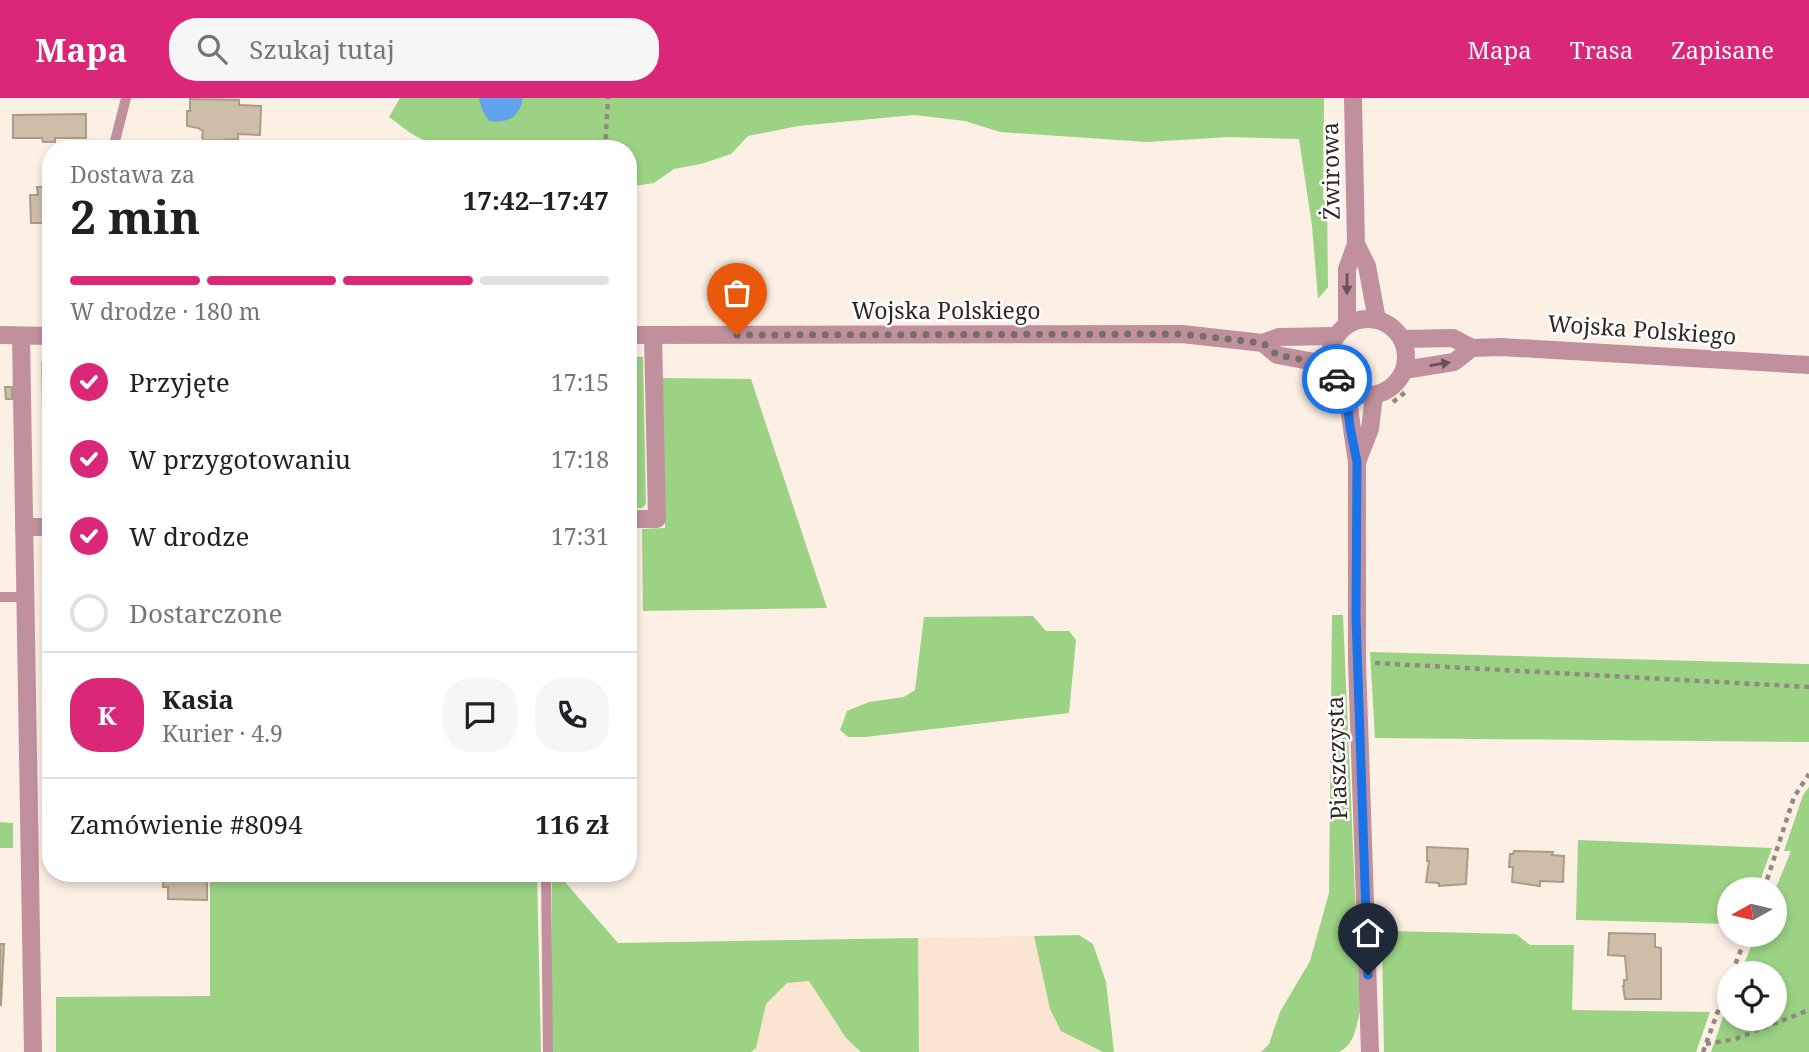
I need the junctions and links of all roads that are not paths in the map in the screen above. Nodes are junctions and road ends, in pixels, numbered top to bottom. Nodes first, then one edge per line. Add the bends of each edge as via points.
1 (126, 98) edge
2 (1353, 98) edge
3 (115, 140) edge
4 (1356, 244) junction
5 (1377, 320) junction
6 (1341, 331) junction
7 (0, 335) edge
8 (637, 335) edge
9 (653, 335) junction
10 (21, 336) junction
11 (42, 336) edge
12 (1402, 339) junction
13 (1263, 343) junction
14 (1472, 348) junction
15 (1331, 365) junction
16 (1809, 365) edge
17 (1404, 370) junction
18 (1346, 388) junction
19 (1380, 402) junction
20 (1357, 462) junction
21 (637, 519) edge
22 (24, 527) junction
23 (42, 527) edge
24 (0, 597) edge
25 (25, 597) junction
26 (546, 882) edge
27 (33, 1052) edge
28 (548, 1052) edge
29 (1370, 1052) edge

1 - 3 lane
2 - 4 street, Żwirowa
4 - 5 street, Żwirowa via 1367,266
4 -> 6 street, Żwirowa via 1347,269
5 - 6 street via 1357,320
5 - 12 street via 1394,328
6 - 13 street, Wojska Polskiego
6 - 15 street via 1330,353
7 - 10 street
8 - 9 street, Wojska Polskiego
9 - 13 street, Wojska Polskiego via 1182,334
9 - 21 street via 657,519
10 - 11 street
10 - 22 street
12 - 14 street, Wojska Polskiego via 1453,338
12 - 17 street
13 - 15 street, Wojska Polskiego via 1277,355
14 - 16 street, Wojska Polskiego via 1533,347
17 -> 14 street, Wojska Polskiego via 1454,362
15 - 18 street
17 - 19 street
18 - 19 street
18 - 20 street, Piaszczysta
19 - 20 street, Piaszczysta
20 - 29 street, Piaszczysta via 1357,662
22 - 23 street
22 - 25 street
24 - 25 lane
25 - 27 street
26 - 28 lane

